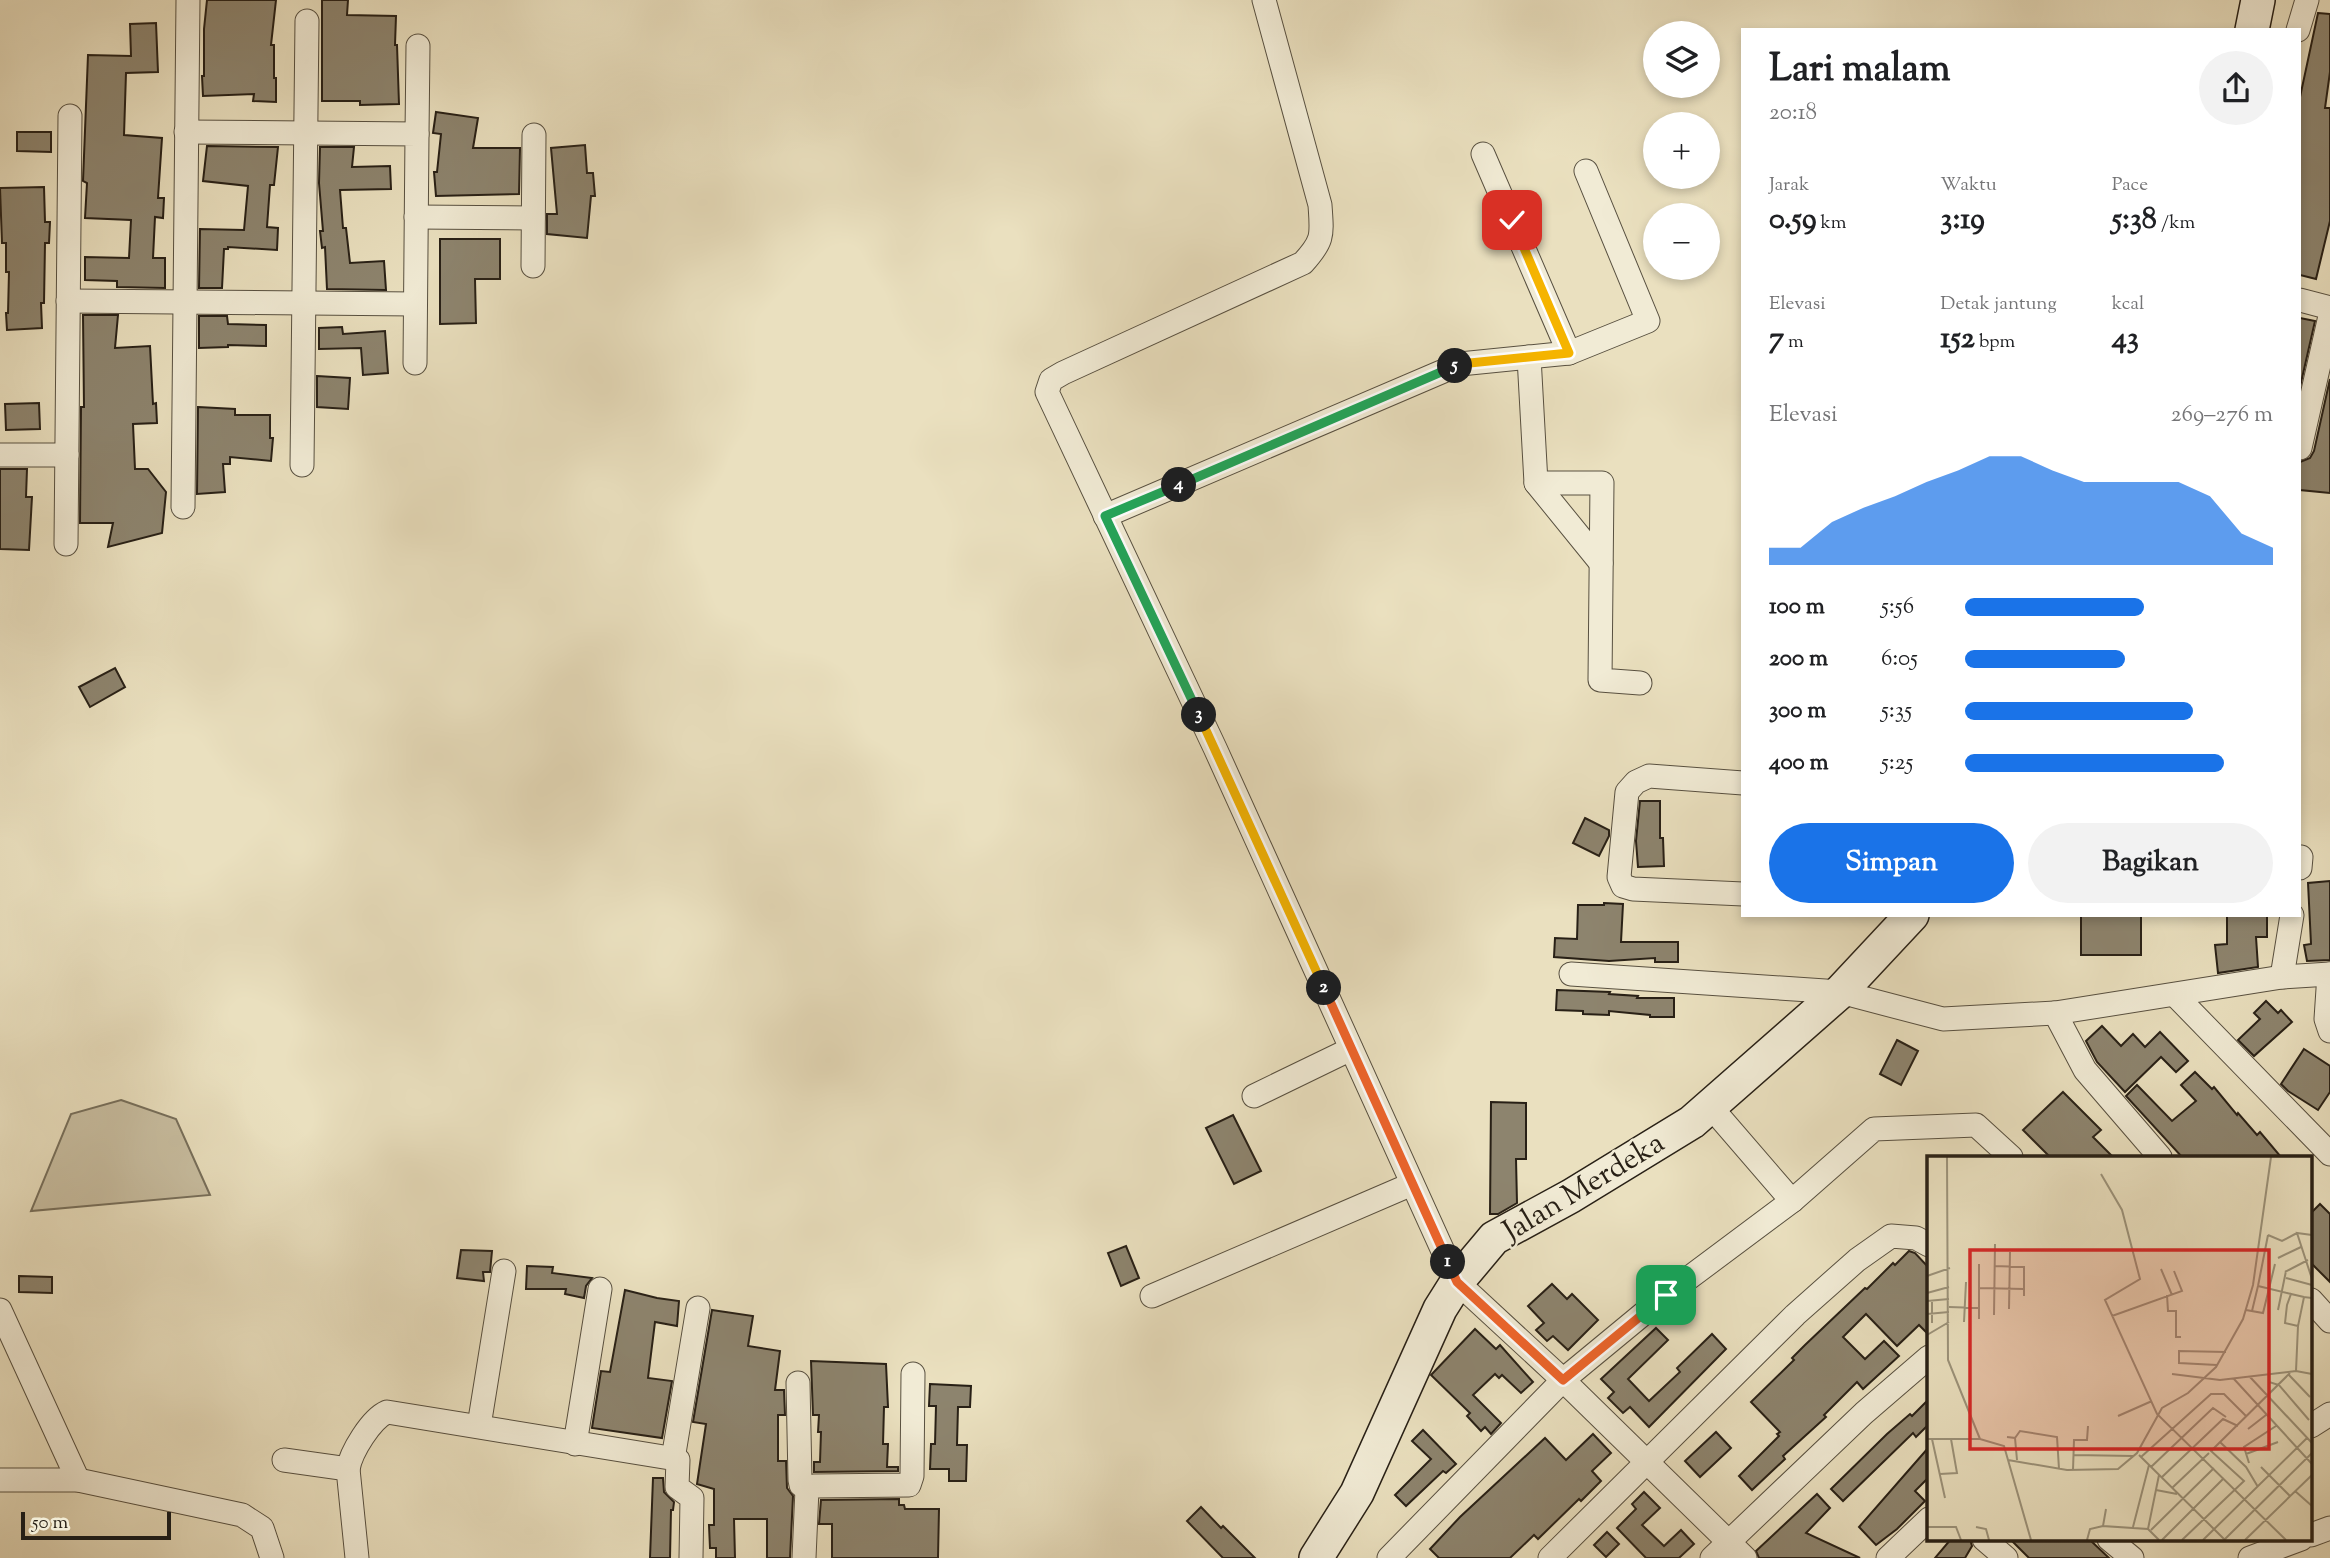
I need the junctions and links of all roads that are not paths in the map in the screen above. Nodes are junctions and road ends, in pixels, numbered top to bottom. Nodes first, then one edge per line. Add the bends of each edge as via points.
1 (188, 0) edge
2 (1264, 0) edge
3 (2258, 0) edge
4 (2307, 0) edge
5 (307, 21) dead end
6 (2252, 28) edge
7 (2299, 28) edge
8 (418, 46) dead end
9 (70, 116) dead end
10 (186, 132) junction
11 (306, 133) junction
12 (417, 134) junction
13 (534, 135) dead end
14 (1483, 154) dead end
15 (1586, 171) dead end
16 (416, 217) junction
17 (533, 218) junction
18 (533, 266) dead end
19 (2301, 300) edge
20 (68, 301) junction
21 (185, 302) junction
22 (304, 303) junction
23 (415, 304) junction
24 (2330, 308) edge
25 (2330, 316) edge
26 (1569, 353) junction
27 (1528, 357) junction
28 (415, 363) dead end
29 (2301, 444) edge
30 (0, 454) edge
31 (67, 456) junction
32 (302, 465) dead end
33 (1536, 483) junction
34 (183, 507) dead end
35 (1105, 516) junction
36 (66, 544) dead end
37 (1601, 563) junction
38 (1640, 683) dead end
39 (1741, 783) edge
40 (1741, 894) edge
41 (1910, 917) edge
42 (2292, 917) edge
43 (1571, 974) dead end
44 (2329, 974) edge
45 (2282, 977) junction
46 (1840, 992) junction
47 (2176, 996) junction
48 (2055, 1013) junction
49 (2330, 1031) edge
50 (1351, 1049) junction
51 (1254, 1096) dead end
52 (1710, 1106) junction
53 (2323, 1149) edge
54 (2010, 1156) edge
55 (2159, 1156) edge
56 (1412, 1184) junction
57 (1792, 1201) junction
58 (1927, 1244) edge
59 (504, 1271) dead end
60 (1457, 1282) junction
61 (600, 1289) dead end
62 (1152, 1296) dead end
63 (2312, 1301) edge
64 (698, 1308) dead end
65 (0, 1310) edge
66 (2330, 1321) edge
67 (1927, 1359) edge
68 (913, 1374) dead end
69 (1563, 1380) junction
70 (798, 1383) dead end
71 (2330, 1414) edge
72 (2312, 1425) edge
73 (479, 1426) junction
74 (575, 1444) junction
75 (673, 1458) junction
76 (284, 1460) dead end
77 (1648, 1462) junction
78 (348, 1469) junction
79 (0, 1480) edge
80 (78, 1480) junction
81 (807, 1489) junction
82 (1927, 1521) edge
83 (2330, 1528) edge
84 (2312, 1535) edge
85 (1985, 1540) edge
86 (2110, 1540) edge
87 (2134, 1540) edge
88 (2298, 1540) edge
89 (1729, 1542) junction
90 (272, 1558) edge
91 (357, 1558) edge
92 (691, 1558) edge
93 (804, 1558) edge
94 (1317, 1558) edge
95 (1389, 1558) edge
96 (1550, 1558) edge
97 (1712, 1558) edge
98 (1745, 1558) edge
99 (1888, 1558) edge
100 (2006, 1558) edge
101 (2132, 1558) edge
102 (2138, 1558) edge
103 (2250, 1558) edge

1 - 10 street
2 - 35 street via 1320,205 1318,247 1303,263 1051,380 1047,392
3 - 6 street
4 - 7 street
5 - 11 street
8 - 12 street
9 - 20 street
10 - 11 street
10 - 21 street
11 - 12 street
11 - 22 street
12 - 16 street
13 - 17 street
14 - 26 street
15 - 26 street via 1648,321
16 - 17 street
16 - 23 street
17 - 18 street
19 - 24 street
20 - 21 street
20 - 31 street
21 - 22 street
21 - 34 street
22 - 23 street
22 - 32 street
23 - 28 street
25 - 29 street
26 - 27 street
27 - 33 street
27 - 35 street via 1460,364
30 - 31 street
31 - 36 street
33 - 37 street
33 - 37 street via 1602,483
35 - 50 street
37 - 38 street via 1600,680
39 - 40 street via 1649,776 1636,782 1627,792 1619,877 1623,886 1633,889
41 - 46 street, Jalan Merdeka
42 - 45 street
43 - 46 street
44 - 45 street
44 - 49 street via 2326,1019
45 - 47 street
46 - 48 street via 1943,1019
46 - 52 street, Jalan Merdeka
47 - 48 street
47 - 53 street
48 - 55 street via 2085,1070
50 - 51 street
50 - 56 street
52 - 57 street
52 - 60 street, Jalan Merdeka via 1571,1196 1494,1238
54 - 57 street via 1976,1125 1874,1129
56 - 60 street
56 - 62 street
57 - 69 street via 1666,1295
58 - 77 street via 1916,1238 1891,1237 1857,1260 1795,1315
59 - 73 street
60 - 69 street
60 - 94 street, Jalan Merdeka via 1440,1309 1357,1493
61 - 74 street
63 - 66 street
64 - 75 street
65 - 80 street
67 - 89 street
68 - 81 street via 909,1485
69 - 77 street
69 - 95 street
70 - 81 street via 800,1480
71 - 72 street
73 - 74 street
73 - 78 street via 387,1412 376,1419 358,1445
74 - 75 street
75 - 92 street via 678,1460 677,1487 692,1498
76 - 78 street
77 - 89 street
77 - 96 street
78 - 91 street
79 - 80 street
80 - 90 street via 242,1515 262,1528
81 - 93 street
82 - 99 street
83 - 84 street
85 - 100 street
86 - 101 street
87 - 102 street
88 - 103 street
89 - 97 street
89 - 98 street

